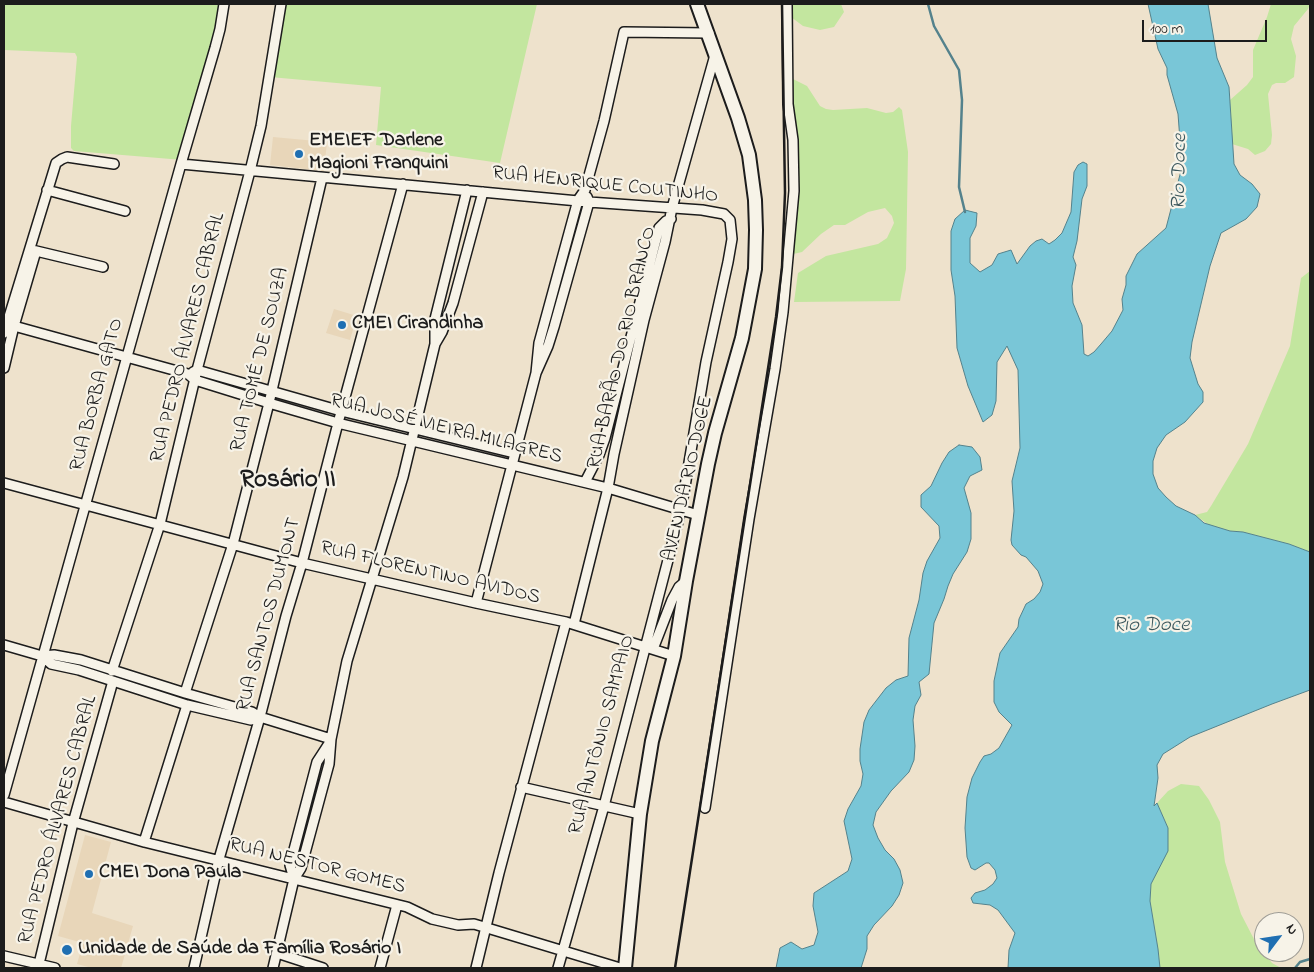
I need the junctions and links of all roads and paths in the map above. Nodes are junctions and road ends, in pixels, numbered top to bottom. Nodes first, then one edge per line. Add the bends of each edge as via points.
1 (224, 4) edge
2 (697, 4) edge
3 (787, 4) edge
4 (280, 7) edge
5 (709, 33) junction
6 (716, 52) junction
7 (114, 164) dead end
8 (180, 164) junction
9 (250, 172) junction
10 (322, 178) junction
11 (403, 184) junction
12 (47, 190) junction
13 (467, 190) junction
14 (585, 190) junction
15 (483, 192) junction
16 (578, 200) junction
17 (589, 202) junction
18 (672, 208) junction
19 (125, 211) dead end
20 (671, 219) junction
21 (33, 250) junction
22 (103, 267) dead end
23 (7, 326) edge
24 (435, 344) junction
25 (126, 357) junction
26 (4, 368) edge
27 (536, 373) junction
28 (194, 375) junction
29 (272, 392) junction
30 (269, 404) junction
31 (341, 412) junction
32 (338, 423) junction
33 (414, 428) junction
34 (412, 440) junction
35 (514, 453) junction
36 (511, 465) junction
37 (585, 482) junction
38 (4, 483) edge
39 (608, 488) junction
40 (85, 505) junction
41 (681, 510) junction
42 (698, 515) junction
43 (160, 524) junction
44 (233, 544) junction
45 (302, 563) junction
46 (372, 578) junction
47 (686, 581) junction
48 (476, 603) junction
49 (570, 623) junction
50 (4, 645) edge
51 (649, 648) junction
52 (42, 656) junction
53 (674, 656) junction
54 (112, 671) junction
55 (114, 681) junction
56 (185, 693) junction
57 (187, 705) junction
58 (260, 717) junction
59 (331, 740) junction
60 (521, 787) junction
61 (4, 794) edge
62 (4, 802) edge
63 (604, 806) junction
64 (705, 808) dead end
65 (640, 814) junction
66 (73, 823) junction
67 (144, 842) junction
68 (220, 859) junction
69 (294, 879) junction
70 (397, 905) junction
71 (486, 928) junction
72 (562, 952) junction
73 (276, 953) junction
74 (4, 956) edge
75 (38, 966) edge
76 (55, 968) edge
77 (194, 968) edge
78 (273, 968) edge
79 (323, 968) edge
80 (380, 968) edge
81 (476, 968) edge
82 (558, 968) edge
83 (620, 968) edge
84 (625, 968) edge

1 - 8 street, RUA BORBA GATO via 220,29
2 - 5 street, AVENIDA RIO DOCE
3 - 64 street via 788,104 793,140 794,191 783,312
4 - 9 street, RUA PEDRO ÁLVARES CABRAL via 262,126
5 - 6 street, AVENIDA RIO DOCE
5 - 14 street via 624,32
6 - 18 street, RUA BARÃO DO RIO BRANCO
6 - 42 street, AVENIDA RIO DOCE via 749,155 755,200 755,259 742,338 715,433
7 - 12 street via 67,158 58,160
8 - 9 street, RUA HENRIQUE COUTINHO
8 - 25 street, RUA BORBA GATO
9 - 10 street, RUA HENRIQUE COUTINHO
9 - 28 street, RUA PEDRO ÁLVARES CABRAL
10 - 11 street, RUA HENRIQUE COUTINHO
10 - 29 street, RUA TOMÉ DE SOUZA
11 - 13 street, RUA HENRIQUE COUTINHO
11 - 31 street, RUA SANTOS DUMONT
12 - 19 street
12 - 21 street
13 - 15 street, RUA HENRIQUE COUTINHO
13 - 24 street via 435,319
14 - 16 street
14 - 17 street
15 - 16 street, RUA HENRIQUE COUTINHO
15 - 24 street via 454,303
16 - 17 street, RUA HENRIQUE COUTINHO
16 - 27 street via 539,343
17 - 18 street, RUA HENRIQUE COUTINHO
17 - 27 street via 554,327
18 - 20 street, RUA BARÃO DO RIO BRANCO
18 - 41 street, RUA HENRIQUE COUTINHO via 724,214 732,223 732,239 706,362
20 - 37 street via 659,228 605,438
20 - 39 street, RUA BARÃO DO RIO BRANCO via 644,320
21 - 22 street
21 - 23 street
23 - 25 street, RUA JOSÉ VIEIRA MILAGRES
23 - 26 street
24 - 33 street
25 - 28 street, RUA JOSÉ VIEIRA MILAGRES
25 - 40 street, RUA BORBA GATO
27 - 35 street
28 - 29 street
28 - 30 street, RUA JOSÉ VIEIRA MILAGRES
28 - 43 street, RUA PEDRO ÁLVARES CABRAL
29 - 30 street, RUA TOMÉ DE SOUZA
29 - 31 street
30 - 32 street, RUA JOSÉ VIEIRA MILAGRES
30 - 44 street, RUA TOMÉ DE SOUZA
31 - 32 street, RUA SANTOS DUMONT
31 - 33 street
32 - 34 street, RUA JOSÉ VIEIRA MILAGRES
32 - 45 street, RUA SANTOS DUMONT
33 - 34 street
33 - 35 street
34 - 36 street, RUA JOSÉ VIEIRA MILAGRES
34 - 46 street via 391,522
35 - 36 street
36 - 37 street, RUA JOSÉ VIEIRA MILAGRES
36 - 48 street
37 - 39 street, RUA JOSÉ VIEIRA MILAGRES
38 - 40 street, RUA FLORENTINO AVIDOS
39 - 41 street, RUA JOSÉ VIEIRA MILAGRES
39 - 49 street, RUA BARÃO DO RIO BRANCO
40 - 43 street, RUA FLORENTINO AVIDOS
40 - 52 street, RUA BORBA GATO
41 - 42 street, RUA JOSÉ VIEIRA MILAGRES
41 - 51 street, RUA ANTÔNIO SAMPAIO
42 - 47 street, AVENIDA RIO DOCE
43 - 44 street, RUA FLORENTINO AVIDOS
43 - 54 street, RUA PEDRO ÁLVARES CABRAL
44 - 45 street, RUA FLORENTINO AVIDOS
44 - 56 street, RUA TOMÉ DE SOUZA
45 - 46 street, RUA FLORENTINO AVIDOS
45 - 58 street, RUA SANTOS DUMONT
46 - 48 street, RUA FLORENTINO AVIDOS
46 - 59 street via 347,661
47 - 51 street via 679,587
47 - 53 street, AVENIDA RIO DOCE
48 - 49 street, RUA FLORENTINO AVIDOS
49 - 51 street, RUA FLORENTINO AVIDOS
49 - 60 street, RUA BARÃO DO RIO BRANCO
50 - 52 street
51 - 53 street, RUA FLORENTINO AVIDOS
51 - 63 street, RUA ANTÔNIO SAMPAIO
52 - 54 street via 81,660
52 - 55 street via 51,664
52 - 61 street, RUA BORBA GATO
53 - 65 street, AVENIDA RIO DOCE via 652,741
54 - 56 street
55 - 57 street
55 - 66 street, RUA PEDRO ÁLVARES CABRAL
56 - 58 street
57 - 58 street via 251,720
57 - 67 street
58 - 59 street
58 - 68 street, RUA SANTOS DUMONT
59 - 69 street via 317,762 290,865
60 - 63 street
60 - 71 street
62 - 66 street, RUA NESTOR GOMES
63 - 65 street
63 - 72 street, RUA ANTÔNIO SAMPAIO
65 - 84 street, AVENIDA RIO DOCE
66 - 67 street, RUA NESTOR GOMES
66 - 75 street, RUA PEDRO ÁLVARES CABRAL
67 - 68 street, RUA NESTOR GOMES
68 - 69 street, RUA NESTOR GOMES
68 - 77 street, RUA SANTOS DUMONT
69 - 70 street, RUA NESTOR GOMES
69 - 73 street
70 - 71 street, RUA NESTOR GOMES via 432,919
70 - 80 street
71 - 72 street, RUA NESTOR GOMES
71 - 81 street
72 - 82 street, RUA ANTÔNIO SAMPAIO
72 - 83 street, RUA NESTOR GOMES
73 - 78 street
73 - 79 street
74 - 75 street
75 - 76 street

